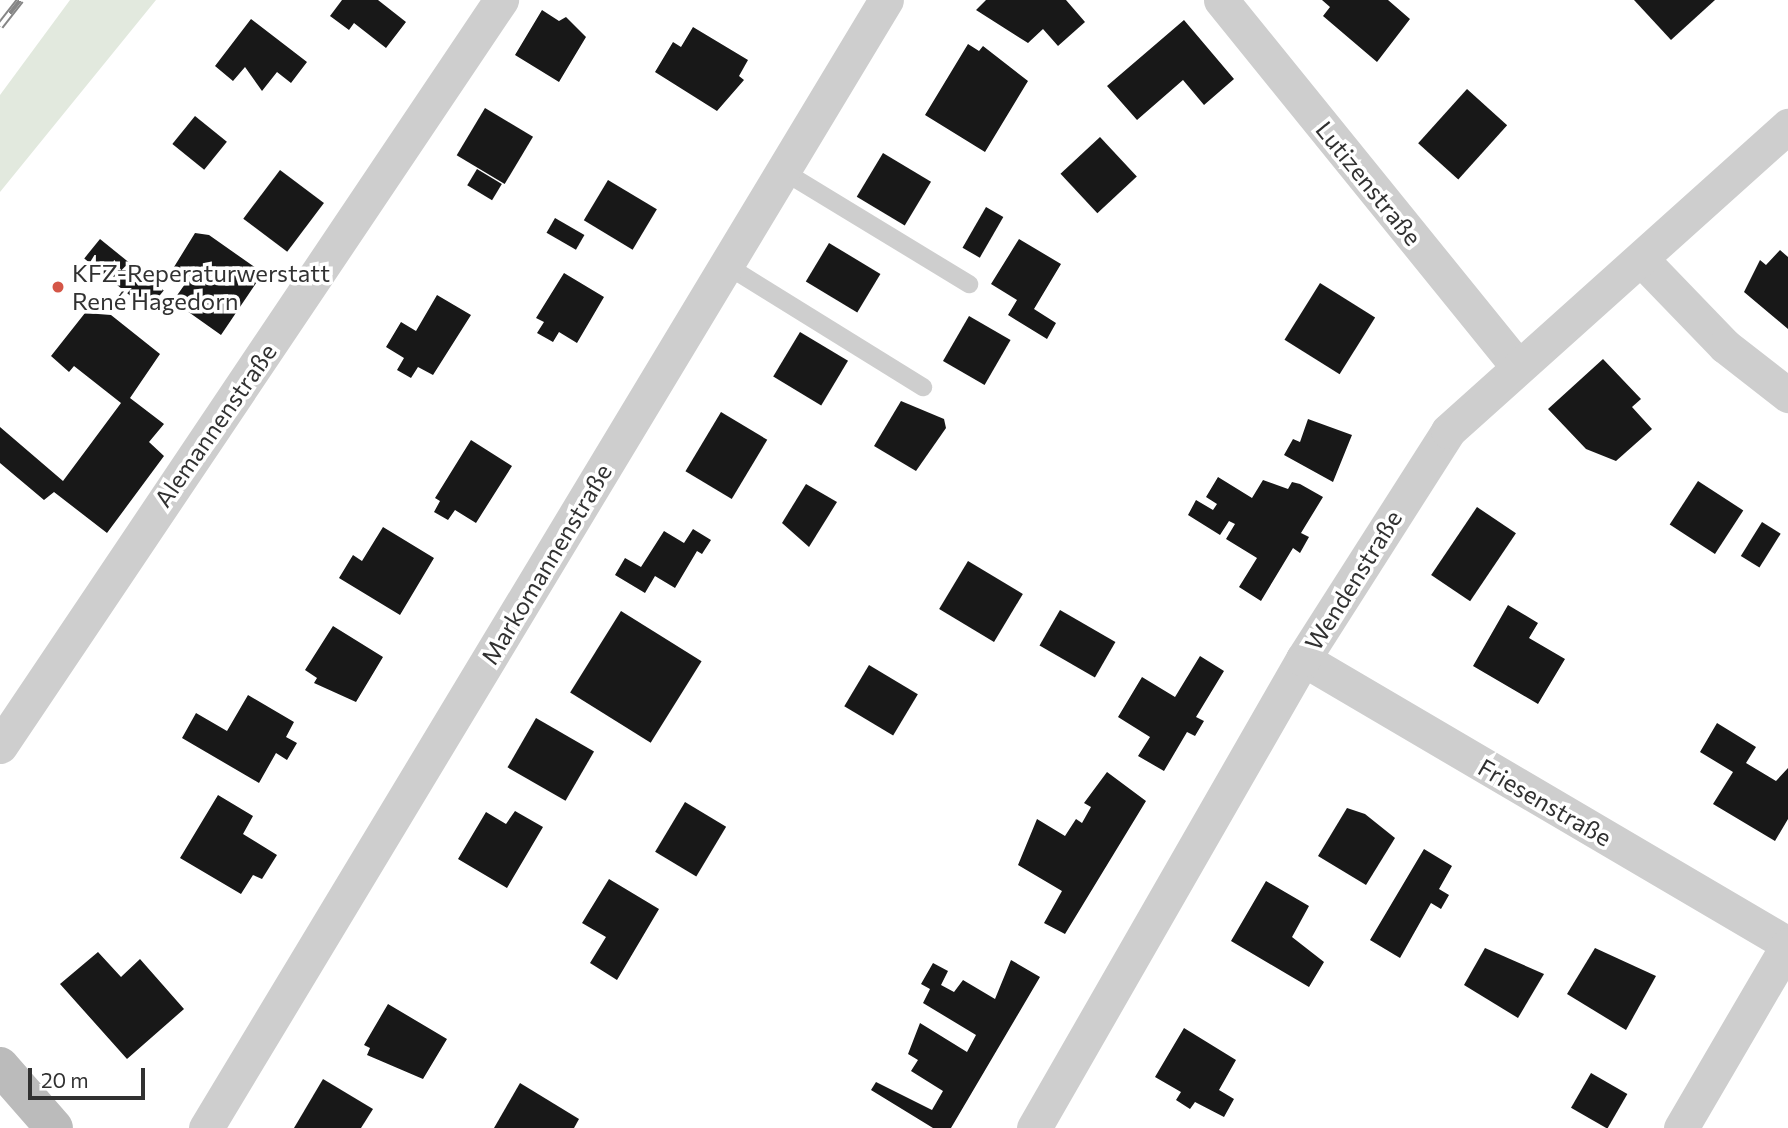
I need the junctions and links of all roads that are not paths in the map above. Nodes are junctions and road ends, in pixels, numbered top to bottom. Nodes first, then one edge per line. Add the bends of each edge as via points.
1 (501, 0) edge
2 (886, 0) edge
3 (1221, 0) edge
4 (1788, 126) edge
5 (783, 172) junction
6 (1643, 260) junction
7 (726, 265) junction
8 (969, 284) dead end
9 (1517, 366) junction
10 (923, 387) dead end
11 (1788, 395) edge
12 (1303, 659) junction
13 (0, 746) edge
14 (1788, 945) edge
15 (0, 1066) edge
16 (54, 1128) edge
17 (206, 1128) edge
18 (1034, 1128) edge
19 (1681, 1128) edge

1 - 13 street, Alemannenstraße
2 - 5 street, Markomannenstraße
3 - 9 street, Lutizenstraße
4 - 6 street, Wendenstraße
5 - 7 street, Markomannenstraße
5 - 8 lane
6 - 9 street, Wendenstraße
6 - 11 street via 1725,345
7 - 10 lane
7 - 17 street, Markomannenstraße
9 - 12 street, Wendenstraße via 1448,430
12 - 14 street, Friesenstraße
12 - 18 street, Wendenstraße
14 - 19 street
15 - 16 street

